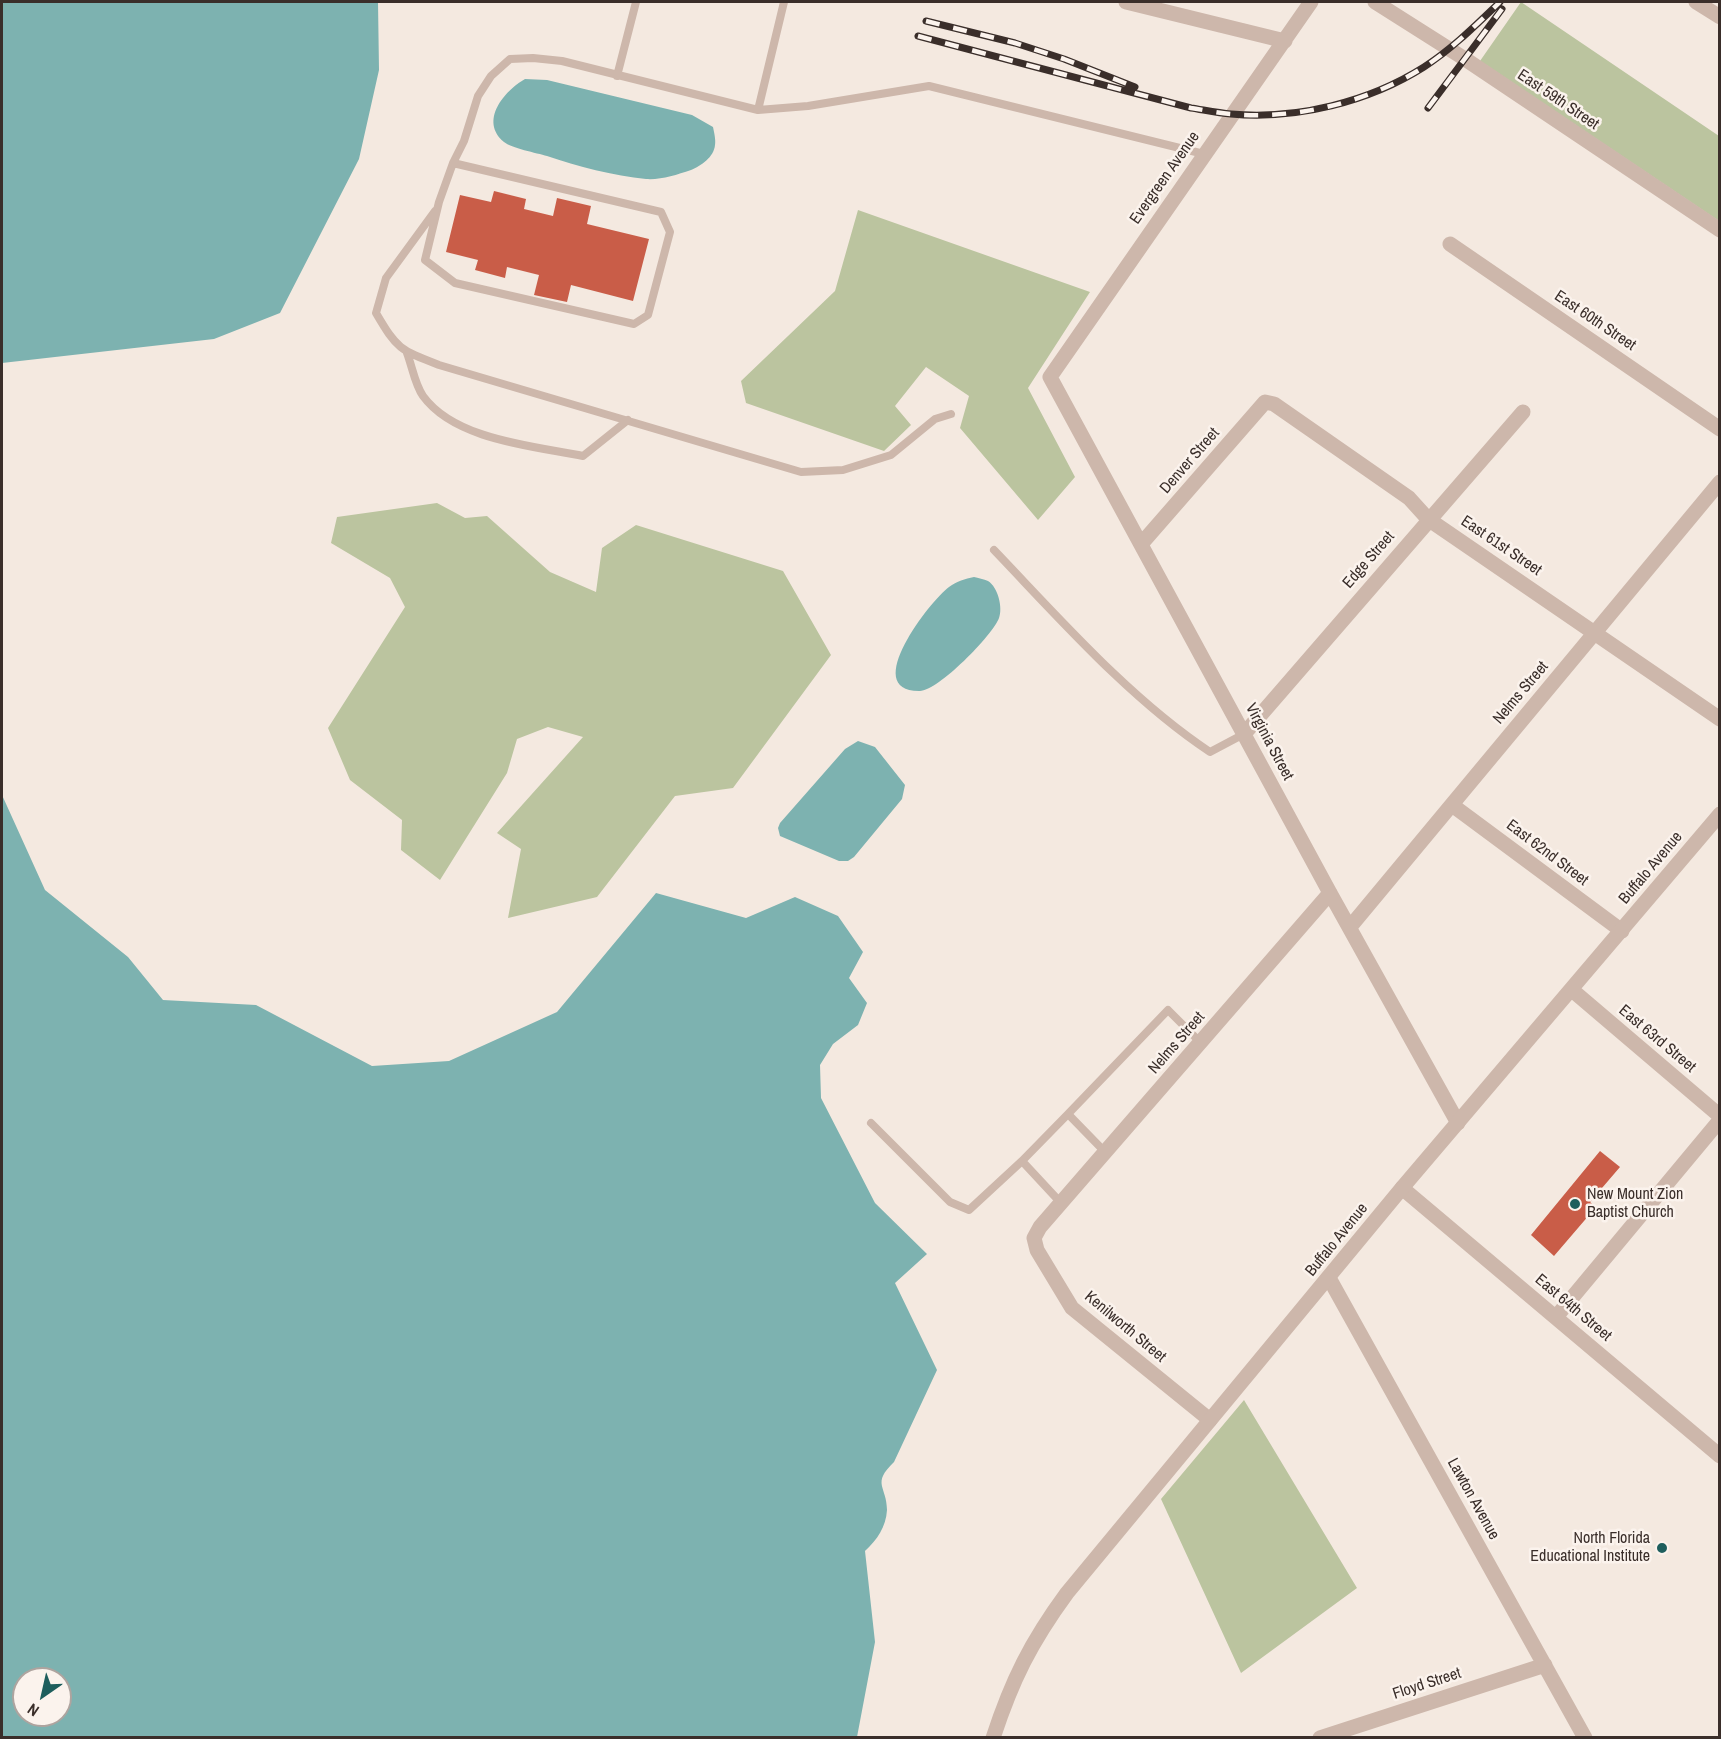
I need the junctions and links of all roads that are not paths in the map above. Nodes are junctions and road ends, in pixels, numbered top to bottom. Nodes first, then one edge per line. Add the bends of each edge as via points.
1 (636, 2) edge
2 (784, 2) edge
3 (1126, 2) edge
4 (1311, 2) edge
5 (1375, 2) edge
6 (1696, 2) edge
7 (1719, 17) edge
8 (1285, 41) junction
9 (617, 76) junction
10 (758, 110) junction
11 (1204, 154) junction
12 (453, 162) junction
13 (437, 208) junction
14 (1719, 230) edge
15 (1450, 244) dead end
16 (407, 353) junction
17 (1050, 376) joint
18 (1265, 402) joint
19 (1523, 411) dead end
20 (951, 414) dead end
21 (628, 420) junction
22 (1719, 429) edge
23 (1719, 482) edge
24 (1428, 519) junction
25 (1142, 543) junction
26 (994, 550) dead end
27 (1595, 632) junction
28 (1719, 719) edge
29 (1244, 734) junction
30 (1452, 805) junction
31 (1719, 814) edge
32 (1330, 893) junction
33 (1350, 927) junction
34 (1622, 931) junction
35 (1572, 990) junction
36 (1201, 1043) junction
37 (1068, 1114) junction
38 (1719, 1116) edge
39 (1719, 1120) edge
40 (871, 1123) dead end
41 (1458, 1124) junction
42 (1102, 1157) junction
43 (1022, 1161) junction
44 (1402, 1188) junction
45 (1061, 1203) junction
46 (1329, 1278) junction
47 (1556, 1317) junction
48 (1210, 1420) junction
49 (1719, 1456) edge
50 (1545, 1665) junction
51 (993, 1737) edge
52 (1320, 1737) edge
53 (1585, 1737) edge

1 - 9 lane
2 - 10 lane
3 - 8 street
4 - 8 street, Evergreen Avenue
5 - 14 street, East 59th Street
6 - 7 street
8 - 11 street, Evergreen Avenue
9 - 10 lane
9 - 12 lane via 562,61 510,58 477,96 464,141
10 - 11 lane via 929,86
11 - 17 street, Evergreen Avenue
12 - 13 lane
12 - 13 lane via 661,212 670,232 648,315 634,324 456,283 425,260
13 - 16 lane via 386,278 376,313 391,339
15 - 22 street, East 60th Street
16 - 21 lane
16 - 21 lane via 422,394 442,415 490,438 583,456
17 - 25 street, Virginia Street
18 - 24 street, East 61st Street via 1274,404 1409,498
18 - 25 street, Denver Street
19 - 24 street, Edge Street
20 - 21 lane via 935,419 891,455 843,470 801,472
23 - 27 street, Nelms Street
24 - 27 street, East 61st Street
24 - 29 street, Edge Street
25 - 29 street, Virginia Street
26 - 29 lane via 1130,688 1188,737 1210,752
27 - 28 street, East 61st Street
27 - 30 street, Nelms Street
29 - 32 street, Virginia Street
30 - 33 street, Nelms Street
30 - 34 street, East 62nd Street
31 - 34 street, Buffalo Avenue
32 - 33 street, Virginia Street
32 - 36 street, Nelms Street
33 - 41 street, Virginia Street
34 - 35 street, Buffalo Avenue
35 - 38 street, East 63rd Street
35 - 41 street, Buffalo Avenue
36 - 37 lane via 1168,1010
36 - 42 street, Nelms Street
37 - 42 lane
37 - 43 lane
39 - 47 street
40 - 43 lane via 950,1202 969,1210
41 - 44 street, Buffalo Avenue
42 - 45 street, Kenilworth Street
43 - 45 lane
44 - 46 street, Buffalo Avenue
44 - 47 street, East 64th Street
45 - 48 street, Kenilworth Street via 1035,1238 1037,1250 1072,1308
46 - 48 street, Buffalo Avenue
46 - 50 street, Lawton Avenue
47 - 49 street, East 64th Street
48 - 51 street, Buffalo Avenue via 1041,1628
50 - 52 street, Floyd Street
50 - 53 street, Lawton Avenue

